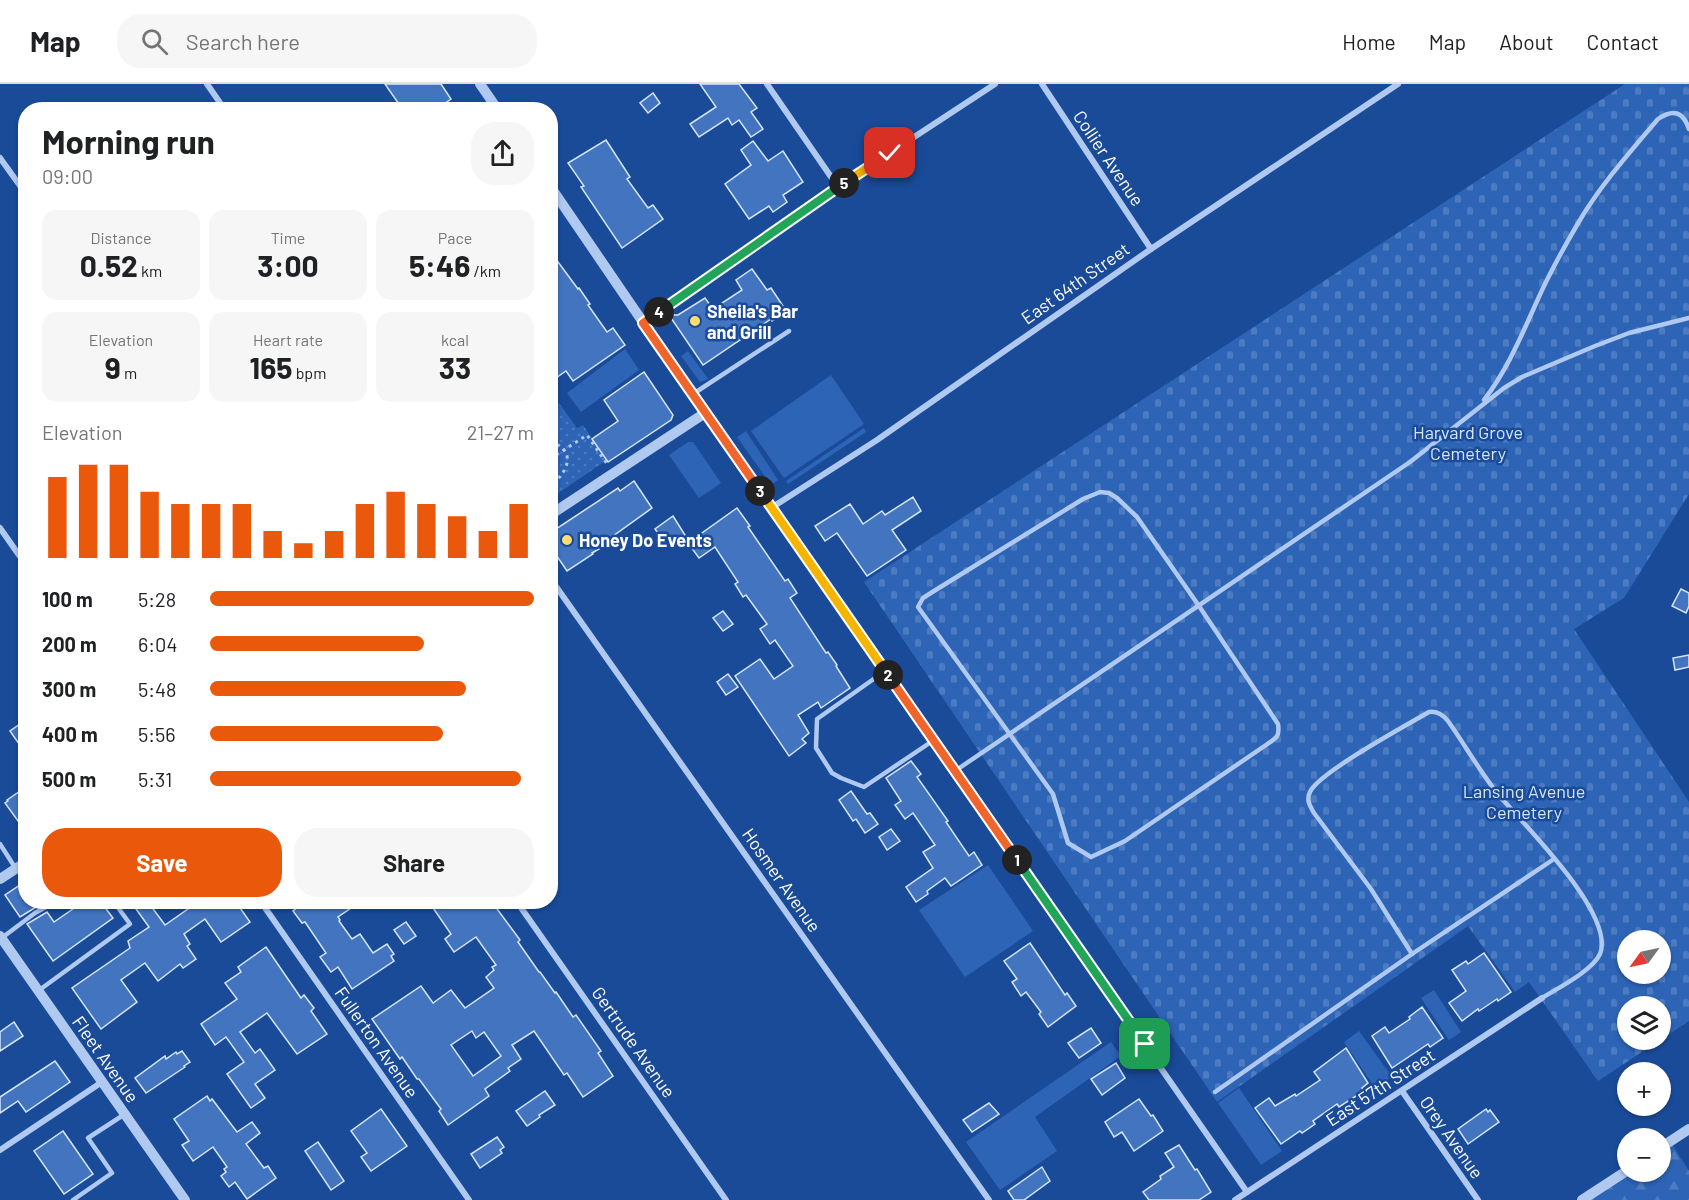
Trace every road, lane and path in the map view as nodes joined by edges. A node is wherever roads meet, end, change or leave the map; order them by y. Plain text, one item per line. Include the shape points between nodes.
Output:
1 (207, 84) edge
2 (480, 84) edge
3 (766, 84) edge
4 (995, 84) edge
5 (1042, 84) edge
6 (1398, 84) edge
7 (219, 102) edge
8 (492, 102) edge
9 (1689, 129) edge
10 (0, 158) edge
11 (18, 183) edge
12 (838, 187) junction
13 (558, 198) edge
14 (1151, 249) junction
15 (1689, 318) edge
16 (643, 323) junction
17 (789, 331) dead end
18 (693, 394) junction
19 (1479, 407) junction
20 (705, 413) junction
21 (558, 444) edge
22 (565, 449) junction
23 (558, 454) edge
24 (607, 464) dead end
25 (558, 479) edge
26 (771, 508) junction
27 (558, 510) edge
28 (0, 528) edge
29 (18, 554) edge
30 (558, 589) edge
31 (1199, 606) junction
32 (885, 671) junction
33 (1010, 733) junction
34 (934, 740) junction
35 (955, 771) junction
36 (0, 844) edge
37 (1554, 859) junction
38 (18, 863) edge
39 (18, 868) edge
40 (0, 879) edge
41 (42, 909) edge
42 (119, 909) edge
43 (266, 909) edge
44 (522, 909) edge
45 (1, 937) edge
46 (1412, 954) junction
47 (38, 991) junction
48 (1542, 998) joint
49 (102, 1082) junction
50 (1402, 1091) junction
51 (1215, 1092) dead end
52 (124, 1114) junction
53 (1689, 1129) edge
54 (1671, 1141) edge
55 (0, 1150) edge
56 (1617, 1177) edge
57 (1247, 1192) junction
58 (73, 1200) edge
59 (185, 1200) edge
60 (469, 1200) edge
61 (726, 1200) edge
62 (989, 1200) edge
63 (1235, 1200) edge
64 (1478, 1200) edge
65 (1582, 1200) edge

1 - 7 street
2 - 8 street
3 - 12 street
4 - 12 street
5 - 14 street, Collier Avenue
6 - 14 street, East 64th Street
9 - 19 lane via 1681,115 1666,113 1610,177 1577,225 1503,372
10 - 11 street
12 - 16 street
13 - 16 street
14 - 26 street, East 64th Street via 877,440
15 - 19 lane via 1594,346 1522,377
16 - 18 street
17 - 18 lane
18 - 20 street
19 - 31 lane via 1410,462
20 - 26 street
20 - 27 street
21 - 22 path
22 - 23 path
22 - 24 path via 587,435
22 - 25 path via 566,467
26 - 32 street
28 - 29 street
30 - 62 street, Hosmer Avenue
31 - 33 lane
31 - 33 lane via 1137,517 1117,498 1100,492 922,598 918,607
31 - 33 lane via 1278,723 1279,732 1276,738 1125,841 1091,857 1068,843 1053,794
32 - 34 street
32 - 34 lane via 817,719 816,748 832,773 864,787
33 - 35 lane
34 - 35 street
35 - 57 street
36 - 38 lane
37 - 46 lane
37 - 46 lane via 1497,792 1439,713 1429,712 1350,759 1312,788 1309,806 1371,889
37 - 48 lane via 1585,899 1598,923 1602,942 1591,965
39 - 40 street
41 - 45 lane
42 - 47 lane via 130,924
43 - 60 street, Fullerton Avenue
44 - 61 street, Gertrude Avenue
45 - 47 street, Fleet Avenue
46 - 51 lane
47 - 49 street, Fleet Avenue
48 - 50 street, East 57th Street
49 - 52 street, Fleet Avenue
49 - 55 street
50 - 57 street, East 57th Street
50 - 64 street, Orey Avenue
52 - 58 lane via 88,1138 112,1173
52 - 59 street, Fleet Avenue
53 - 54 street
56 - 65 street
57 - 63 street, East 57th Street

